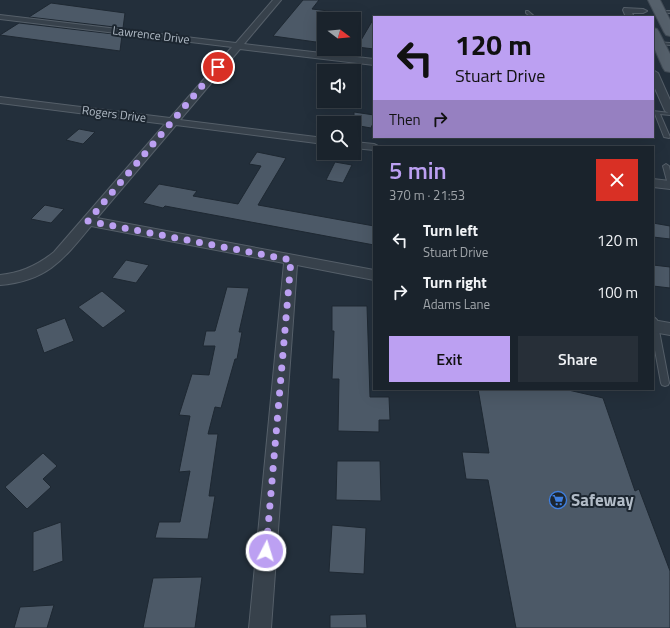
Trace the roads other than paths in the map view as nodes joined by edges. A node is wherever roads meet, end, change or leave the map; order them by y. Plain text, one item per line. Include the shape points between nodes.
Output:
1 (276, 0) edge
2 (638, 0) edge
3 (654, 0) edge
4 (527, 12) dead end
5 (665, 12) edge
6 (645, 14) edge
7 (532, 16) edge
8 (630, 16) edge
9 (0, 17) edge
10 (670, 32) edge
11 (660, 40) edge
12 (237, 45) junction
13 (373, 62) edge
14 (670, 68) edge
15 (654, 75) edge
16 (654, 95) edge
17 (667, 97) edge
18 (0, 100) edge
19 (670, 111) edge
20 (655, 112) edge
21 (670, 114) edge
22 (172, 122) junction
23 (667, 137) dead end
24 (317, 140) edge
25 (361, 146) edge
26 (373, 147) edge
27 (666, 166) dead end
28 (670, 181) edge
29 (654, 183) edge
30 (670, 185) edge
31 (88, 221) junction
32 (291, 260) junction
33 (373, 275) edge
34 (0, 280) edge
35 (654, 324) edge
36 (654, 329) edge
37 (670, 329) edge
38 (665, 383) dead end
39 (260, 628) edge

1 - 12 street
2 - 6 main road
3 - 5 main road
4 - 7 lane
5 - 10 main road
6 - 8 street via 627,10
9 - 12 street, Lawrence Drive
11 - 14 main road
12 - 13 street, Lawrence Drive
12 - 22 street
15 - 17 street
16 - 17 street
17 - 19 street
18 - 22 street, Rogers Drive
20 - 21 lane
20 - 23 lane
22 - 24 street, Rogers Drive
22 - 31 street
25 - 26 street
27 - 28 lane
29 - 30 street
31 - 32 street
31 - 34 street via 51,262 21,277
32 - 33 street
32 - 39 street
35 - 37 street
36 - 38 lane

